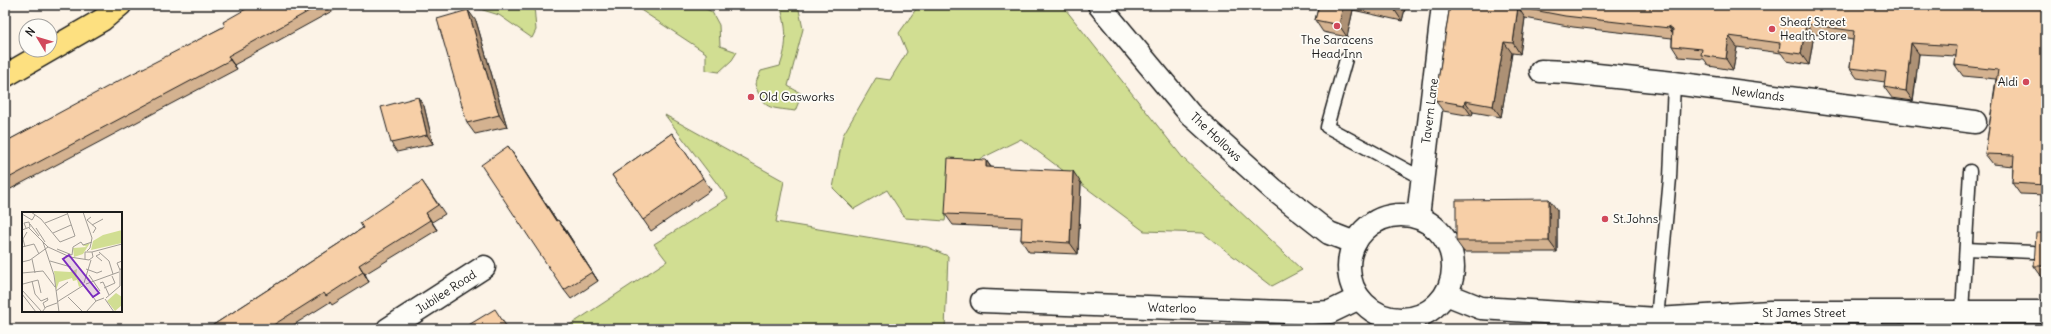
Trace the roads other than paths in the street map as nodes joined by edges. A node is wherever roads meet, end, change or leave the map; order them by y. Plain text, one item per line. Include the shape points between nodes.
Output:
1 (120, 5) edge
2 (1099, 5) edge
3 (1442, 5) edge
4 (1346, 59) dead end
5 (1541, 71) dead end
6 (5, 76) edge
7 (1674, 83) junction
8 (1975, 122) dead end
9 (1970, 171) dead end
10 (1422, 178) junction
11 (1418, 218) junction
12 (1355, 243) junction
13 (1966, 249) junction
14 (2033, 252) edge
15 (484, 268) dead end
16 (1446, 294) junction
17 (1359, 298) junction
18 (982, 301) dead end
19 (2046, 312) edge
20 (1962, 313) junction
21 (1658, 319) junction
22 (1770, 321) edge
23 (1394, 324) edge
24 (388, 329) edge

1 - 6 main road via 102,20
2 - 12 main road, The Hollows via 1190,114 1273,189 1322,228
3 - 10 main road, Tavern Lane
4 - 10 lane via 1327,127
5 - 7 main road, Newlands
7 - 8 main road, Newlands
7 - 21 lane via 1670,178
9 - 13 lane
10 - 11 main road, Tavern Lane
11 - 12 main road via 1402,215 1387,217 1367,227
11 - 16 main road via 1435,227 1449,246 1453,273
12 - 17 main road via 1349,259 1349,271
13 - 14 lane
13 - 20 lane
15 - 24 main road, Jubilee Road
16 - 21 main road, St James Street via 1481,308
16 - 23 main road via 1426,313
17 - 18 main road, Waterloo via 1330,312 1311,313
17 - 23 main road
19 - 20 main road, St James Street
20 - 22 main road, St James Street
21 - 22 main road, St James Street

